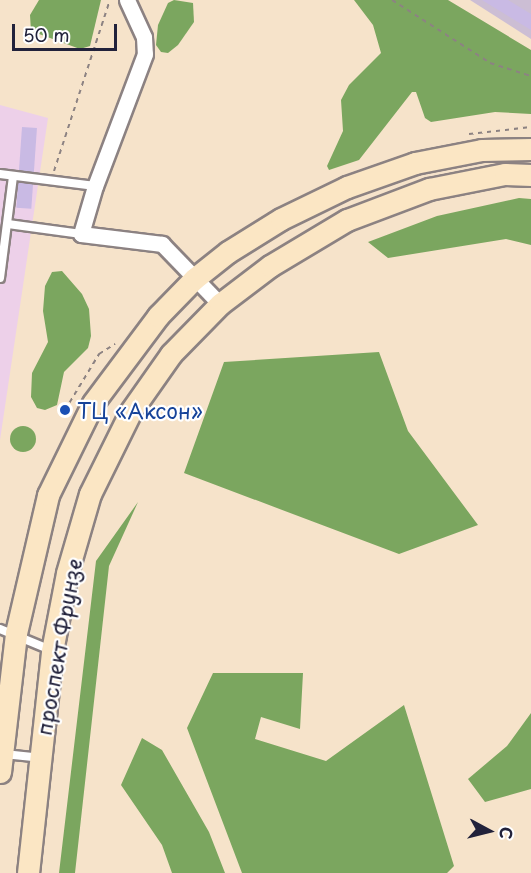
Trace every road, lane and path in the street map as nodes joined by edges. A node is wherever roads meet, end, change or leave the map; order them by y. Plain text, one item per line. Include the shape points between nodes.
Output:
1 (110, 0) edge
2 (127, 0) edge
3 (392, 0) edge
4 (531, 76) edge
5 (531, 149) edge
6 (0, 174) edge
7 (531, 174) edge
8 (13, 177) junction
9 (51, 181) junction
10 (95, 186) junction
11 (8, 224) junction
12 (81, 234) junction
13 (0, 278) edge
14 (194, 279) junction
15 (220, 304) junction
16 (118, 342) dead end
17 (65, 410) dead end
18 (8, 631) edge
19 (52, 651) junction
20 (39, 758) junction
21 (1, 760) edge
22 (28, 873) edge

1 - 9 path
2 - 10 street via 144,37 145,54
3 - 4 path via 490,63
5 - 14 main road, проспект Фрунзе via 482,150 415,163 347,187 281,219
6 - 8 lane
7 - 15 main road, проспект Фрунзе via 505,174 429,189 347,220 270,266
8 - 9 lane
8 - 11 lane
9 - 10 lane
10 - 12 street
11 - 12 lane
11 - 13 lane
12 - 14 street via 162,244
14 - 15 street
14 - 18 main road, проспект Фрунзе via 117,368 88,414 48,495
15 - 19 main road, проспект Фрунзе via 171,354 131,411 90,494 67,573
16 - 17 path via 99,354
18 - 19 lane
18 - 21 main road, проспект Фрунзе
19 - 20 main road, проспект Фрунзе
20 - 21 lane
20 - 22 main road, проспект Фрунзе

